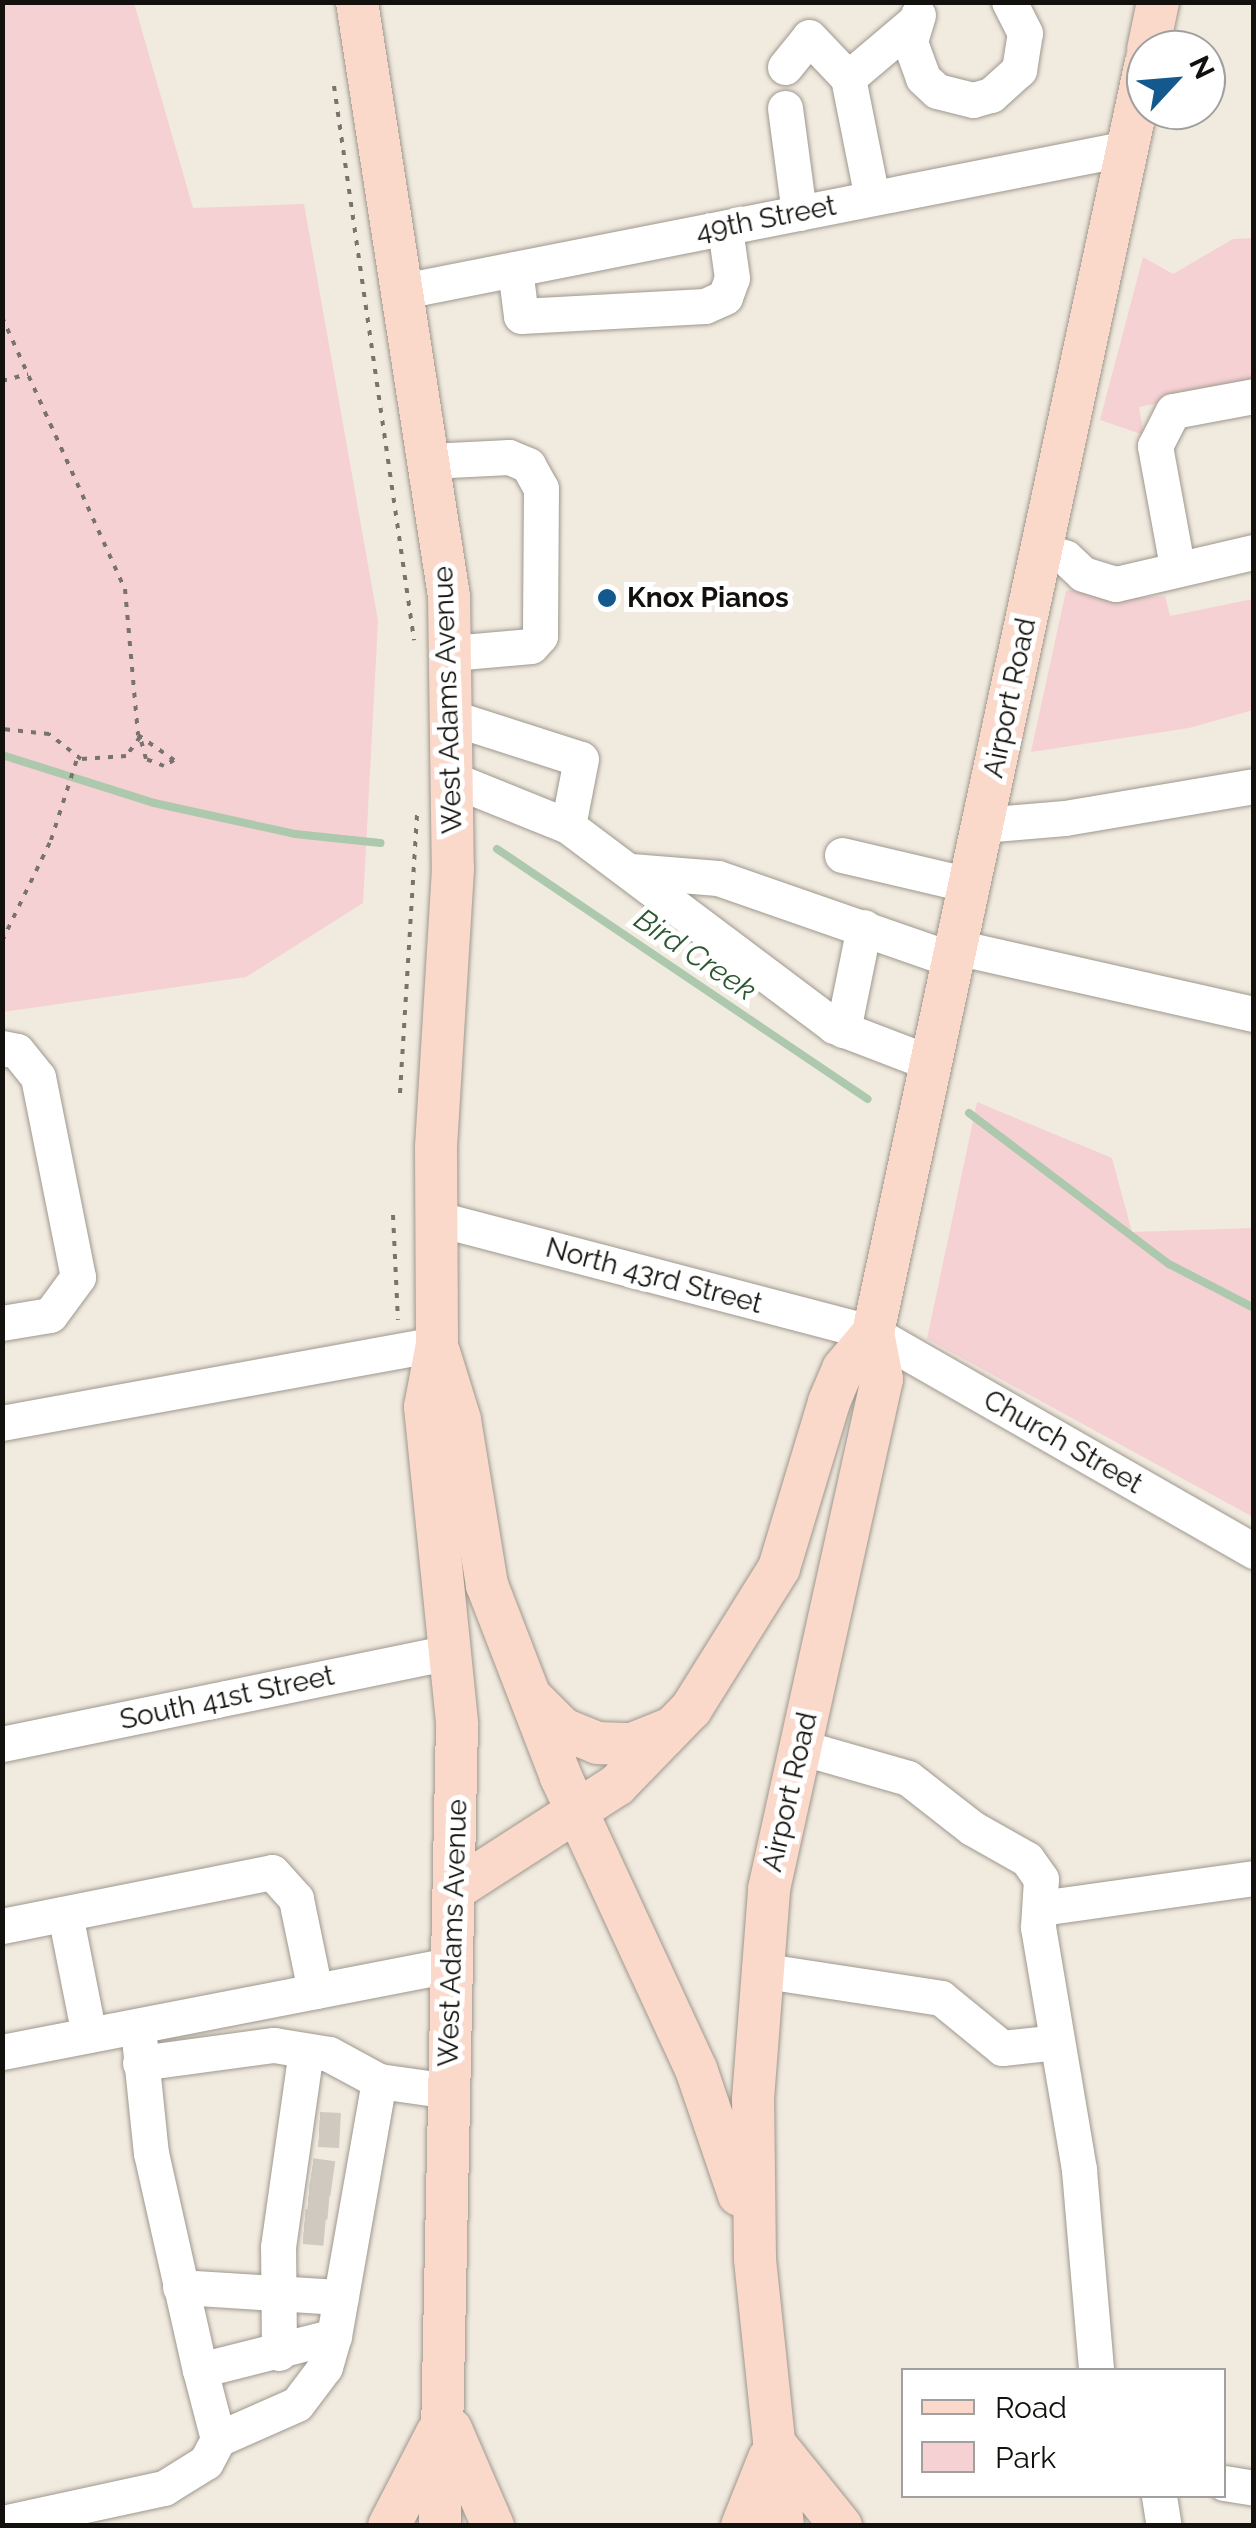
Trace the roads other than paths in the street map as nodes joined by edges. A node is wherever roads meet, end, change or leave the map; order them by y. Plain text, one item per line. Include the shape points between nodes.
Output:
1 (357, 2) edge
2 (1009, 2) edge
3 (1158, 2) edge
4 (1152, 30) edge
5 (785, 67) dead end
6 (848, 78) junction
7 (785, 108) dead end
8 (1132, 130) edge
9 (1128, 148) junction
10 (872, 198) junction
11 (799, 213) junction
12 (725, 228) junction
13 (514, 269) junction
14 (403, 291) junction
15 (1254, 396) edge
16 (429, 461) junction
17 (1254, 552) edge
18 (1054, 554) junction
19 (1177, 566) junction
20 (433, 655) junction
21 (453, 718) junction
22 (454, 780) junction
23 (1254, 786) edge
24 (982, 825) junction
25 (568, 826) junction
26 (842, 855) dead end
27 (631, 871) junction
28 (718, 878) junction
29 (970, 885) junction
30 (701, 925) junction
31 (864, 927) junction
32 (955, 953) junction
33 (1254, 1014) edge
34 (843, 1030) junction
35 (2, 1048) edge
36 (931, 1063) junction
37 (435, 1218) junction
38 (2, 1324) edge
39 (873, 1333) junction
40 (437, 1344) junction
41 (2, 1423) edge
42 (1254, 1551) edge
43 (452, 1652) junction
44 (527, 1688) junction
45 (676, 1725) junction
46 (2, 1744) edge
47 (800, 1747) junction
48 (579, 1814) junction
49 (1254, 1878) edge
50 (454, 1890) junction
51 (66, 1914) junction
52 (1039, 1918) junction
53 (2, 1926) edge
54 (450, 1965) junction
55 (759, 1970) junction
56 (315, 1991) junction
57 (138, 2028) junction
58 (89, 2035) junction
59 (1057, 2042) junction
60 (306, 2051) junction
61 (2, 2052) edge
62 (140, 2063) junction
63 (379, 2082) junction
64 (449, 2091) junction
65 (321, 2189) junction
66 (755, 2258) junction
67 (180, 2287) junction
68 (274, 2292) junction
69 (341, 2297) junction
70 (334, 2336) junction
71 (279, 2353) junction
72 (1096, 2368) edge
73 (200, 2370) junction
74 (446, 2414) junction
75 (218, 2440) junction
76 (774, 2442) junction
77 (1226, 2483) edge
78 (1254, 2488) edge
79 (1159, 2498) edge
80 (2, 2523) edge
81 (389, 2526) edge
82 (440, 2526) edge
83 (493, 2526) edge
84 (742, 2526) edge
85 (783, 2526) edge
86 (841, 2526) edge
87 (1164, 2526) edge

1 - 14 main road, West Adams Avenue
2 - 6 street via 1025,33 1018,70 1007,85 973,100 936,91 923,78 910,42 916,19
3 - 4 main road
5 - 6 street via 809,37
6 - 10 street
7 - 11 street
8 - 9 main road, Airport Road
9 - 10 street, 49th Street
9 - 18 main road, Airport Road
10 - 11 street, 49th Street
11 - 12 street, 49th Street
12 - 13 street, 49th Street
12 - 13 street via 732,278 724,297 706,306 522,316
13 - 14 street, 49th Street
14 - 16 main road, West Adams Avenue
15 - 19 street via 1173,412 1155,446
16 - 20 main road, West Adams Avenue via 450,596
16 - 20 street via 509,457 528,465 540,488 540,636 532,646
17 - 19 street
18 - 19 street via 1083,574 1116,584 1159,578
18 - 24 main road, Airport Road
20 - 21 main road, West Adams Avenue
21 - 22 main road, West Adams Avenue
21 - 25 street via 581,759
22 - 25 street
22 - 37 main road, West Adams Avenue
23 - 24 street
24 - 29 main road, Airport Road
25 - 27 street
26 - 29 street
27 - 28 street
27 - 30 street
28 - 30 street
28 - 31 street
29 - 32 main road, Airport Road
30 - 34 street
31 - 32 street
31 - 34 street
32 - 33 street
32 - 36 main road, Airport Road
34 - 36 street
35 - 38 street via 17,1051 38,1077 78,1277 50,1314
36 - 39 main road, Airport Road
37 - 39 street, North 43rd Street
37 - 40 main road, West Adams Avenue
39 - 42 street, Church Street
39 - 45 main road, Airport Road via 843,1369 780,1568 728,1658
39 - 47 main road, Airport Road via 882,1379
40 - 41 street
40 - 43 main road, West Adams Avenue via 425,1407 426,1457
40 - 44 main road, West Adams Avenue via 460,1420 487,1585
43 - 46 street, South 41st Street
43 - 50 main road, West Adams Avenue
44 - 45 main road via 548,1718 597,1743 648,1740
44 - 48 main road, West Adams Avenue
45 - 48 main road, Airport Road
47 - 52 street via 908,1778 972,1828 1027,1859 1041,1879
47 - 55 main road, Airport Road
48 - 50 main road, Airport Road
48 - 66 main road, Airport Road via 696,2070
49 - 52 street
50 - 54 main road, West Adams Avenue
51 - 53 street
51 - 56 street via 272,1872 296,1899
51 - 58 street
52 - 59 street
54 - 56 street
54 - 64 main road, West Adams Avenue
55 - 59 street via 941,1998 1002,2048
55 - 66 main road, Airport Road
56 - 57 street
57 - 58 street
57 - 62 street
58 - 61 street
59 - 72 street via 1078,2170
60 - 62 street via 274,2045
60 - 63 street via 329,2054
60 - 65 street
62 - 67 street
63 - 64 street
63 - 65 street
64 - 74 main road, West Adams Avenue
65 - 68 street
65 - 69 street
66 - 76 main road, Airport Road
67 - 68 street
67 - 73 street
68 - 69 street
68 - 71 street
69 - 70 street
70 - 71 street
70 - 75 street via 326,2368 297,2404
71 - 73 street
73 - 75 street
74 - 81 main road
74 - 82 main road, West Adams Avenue
74 - 83 main road
75 - 80 street via 206,2462 164,2488
76 - 84 main road
76 - 85 main road, Airport Road
76 - 86 main road
77 - 78 street
79 - 87 street

